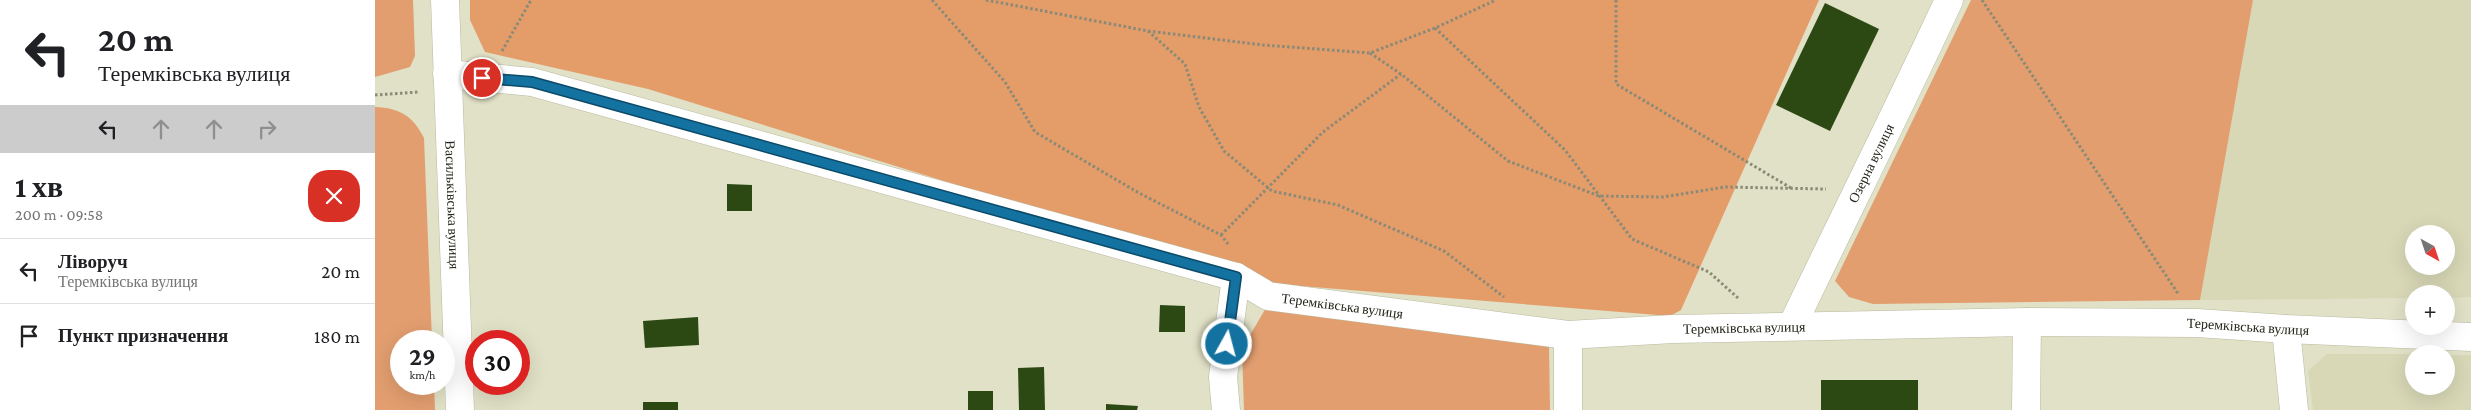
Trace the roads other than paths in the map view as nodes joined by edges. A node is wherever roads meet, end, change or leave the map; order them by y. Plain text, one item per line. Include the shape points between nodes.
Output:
1 (445, 0) edge
2 (1949, 0) edge
3 (447, 82) junction
4 (1235, 264) junction
5 (2027, 322) junction
6 (1781, 326) junction
7 (2286, 330) junction
8 (1568, 335) junction
9 (2471, 336) edge
10 (460, 410) edge
11 (1226, 410) edge
12 (1568, 410) edge
13 (2026, 410) edge
14 (2294, 410) edge

1 - 3 street, Васильківська вулиця
2 - 6 street, Озерна вулиця via 1893,120
3 - 4 street, Теремківська вулиця via 532,82
3 - 10 street, Васильківська вулиця
4 - 8 street, Теремківська вулиця via 1268,296
4 - 11 street via 1223,377
5 - 6 street, Теремківська вулиця
5 - 7 street, Теремківська вулиця via 2197,323
5 - 13 street
6 - 8 street, Теремківська вулиця
7 - 9 street, Теремківська вулиця
7 - 14 street
8 - 12 street

